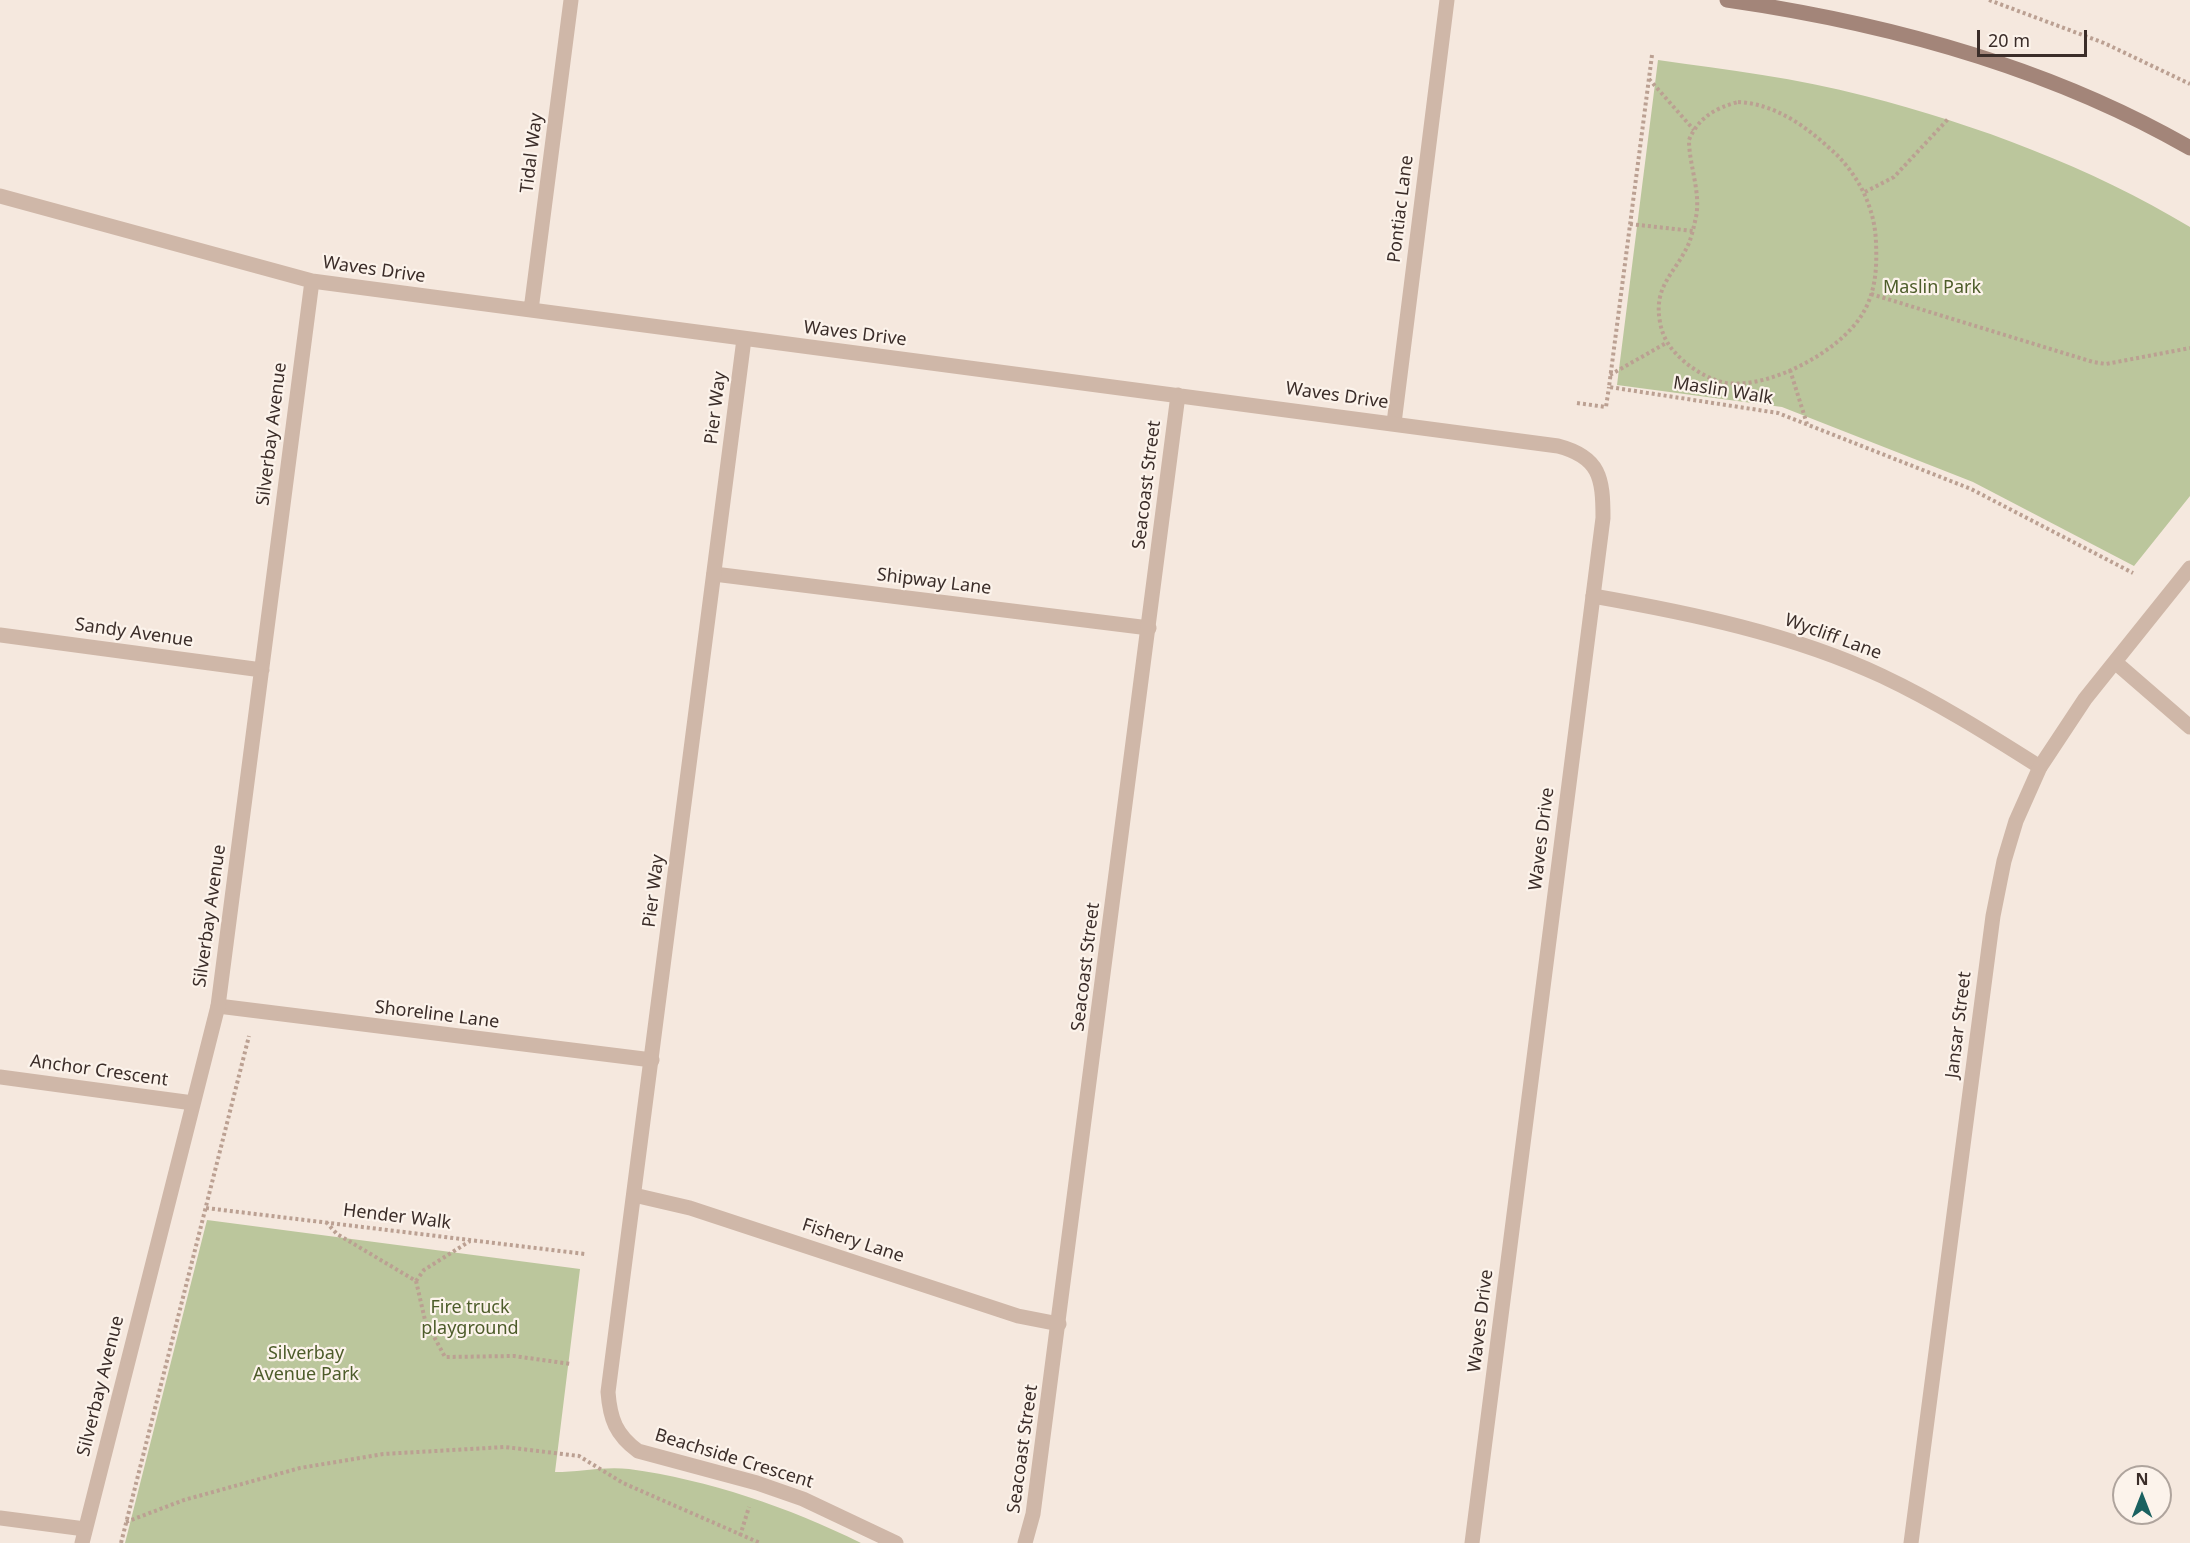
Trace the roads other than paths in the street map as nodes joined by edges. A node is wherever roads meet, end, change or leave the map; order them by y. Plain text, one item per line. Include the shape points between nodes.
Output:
1 (571, 0) edge
2 (1447, 0) edge
3 (1727, 0) edge
4 (2190, 148) edge
5 (0, 196) edge
6 (312, 281) junction
7 (531, 310) junction
8 (744, 339) junction
9 (1178, 395) junction
10 (1394, 423) junction
11 (2190, 568) edge
12 (714, 574) junction
13 (1593, 596) junction
14 (1149, 628) junction
15 (0, 635) edge
16 (2115, 662) junction
17 (262, 670) junction
18 (2190, 727) edge
19 (2040, 767) junction
20 (218, 1006) junction
21 (652, 1060) junction
22 (0, 1077) edge
23 (193, 1103) junction
24 (634, 1194) junction
25 (1059, 1324) junction
26 (626, 1442) joint
27 (0, 1518) edge
28 (84, 1536) edge
29 (896, 1543) edge
30 (1025, 1543) edge
31 (1472, 1543) edge
32 (1911, 1543) edge

1 - 7 street, Tidal Way
2 - 10 street, Pontiac Lane
3 - 4 street via 1850,21 1930,41 2077,93
5 - 6 street, Waves Drive
6 - 7 street, Waves Drive
6 - 17 street, Silverbay Avenue
7 - 8 street, Waves Drive
8 - 9 street, Waves Drive
8 - 12 street, Pier Way
9 - 10 street, Waves Drive
9 - 14 street, Seacoast Street
10 - 13 street, Waves Drive via 1558,446 1588,458 1603,492
11 - 16 street, Jansar Street
12 - 14 street, Shipway Lane
12 - 21 street, Pier Way
13 - 19 street, Wycliff Lane via 1782,638 1880,675 1949,710
13 - 31 street, Waves Drive
14 - 25 street, Seacoast Street
15 - 17 street, Sandy Avenue
16 - 18 street
16 - 19 street, Jansar Street via 2064,727
17 - 20 street, Silverbay Avenue
19 - 32 street, Jansar Street via 2016,821 1993,916
20 - 21 street, Shoreline Lane
20 - 23 street, Silverbay Avenue
21 - 24 street, Pier Way
22 - 23 street, Anchor Crescent
23 - 28 street, Silverbay Avenue
24 - 25 street, Fishery Lane via 690,1208 1018,1316
24 - 26 street, Pier Way via 608,1392 610,1414
25 - 30 street, Seacoast Street via 1034,1514
26 - 29 street, Beachside Crescent via 638,1451 803,1499
27 - 28 street

